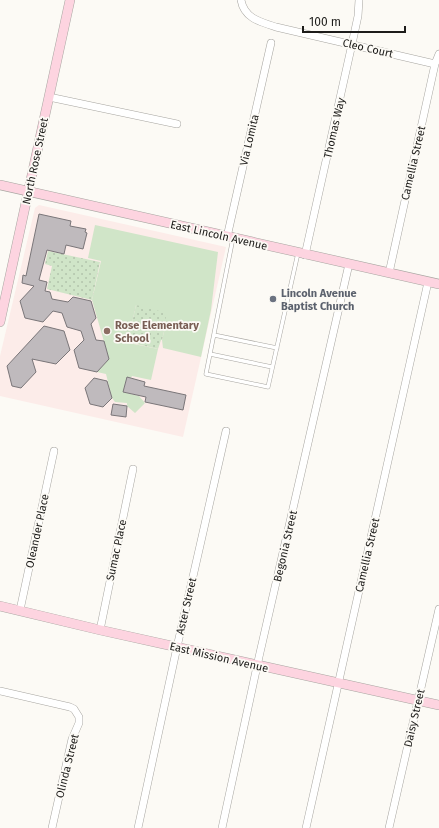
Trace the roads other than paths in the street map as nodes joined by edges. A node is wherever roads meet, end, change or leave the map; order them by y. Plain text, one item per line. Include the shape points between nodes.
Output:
1 (70, 0) edge
2 (241, 0) edge
3 (359, 0) edge
4 (271, 43) dead end
5 (352, 44) junction
6 (439, 54) edge
7 (436, 64) junction
8 (49, 97) junction
9 (177, 124) dead end
10 (0, 185) edge
11 (29, 192) junction
12 (230, 238) junction
13 (302, 254) junction
14 (349, 264) junction
15 (389, 273) junction
16 (428, 282) junction
17 (439, 284) edge
18 (0, 322) edge
19 (214, 335) junction
20 (277, 348) junction
21 (210, 354) junction
22 (272, 366) junction
23 (226, 431) dead end
24 (54, 451) dead end
25 (133, 469) dead end
26 (0, 606) edge
27 (439, 609) edge
28 (20, 610) junction
29 (100, 630) junction
30 (177, 647) junction
31 (257, 666) junction
32 (338, 683) junction
33 (0, 692) edge
34 (418, 700) junction
35 (439, 705) edge
36 (52, 828) edge
37 (138, 828) edge
38 (222, 828) edge
39 (306, 828) edge
40 (390, 828) edge

1 - 8 main road, North Rose Street
2 - 5 street, Cleo Court via 245,12 264,23
3 - 5 street, Thomas Way
4 - 12 street, Via Lomita
5 - 7 street, Cleo Court
5 - 13 street, Thomas Way
6 - 7 street, Camellia Street
7 - 15 street, Camellia Street
8 - 9 street
8 - 11 main road, North Rose Street
10 - 11 main road, East Lincoln Avenue
11 - 12 main road, East Lincoln Avenue
11 - 18 main road, North Rose Street
12 - 13 main road, East Lincoln Avenue
12 - 19 lane
13 - 14 main road, East Lincoln Avenue
13 - 20 lane
14 - 15 main road, East Lincoln Avenue
14 - 31 street, Begonia Street
15 - 16 main road, East Lincoln Avenue
16 - 17 main road, East Lincoln Avenue
16 - 32 street, Camellia Street
19 - 20 lane
19 - 21 lane
20 - 22 lane
21 - 22 lane
21 - 22 lane via 206,374 268,387
23 - 30 street, Aster Street
24 - 28 street, Oleander Place
25 - 29 street, Sumac Place
26 - 28 main road, East Mission Avenue
27 - 34 street, Daisy Street
28 - 29 main road, East Mission Avenue
29 - 30 main road, East Mission Avenue
30 - 31 main road, East Mission Avenue
30 - 37 street, Aster Street
31 - 32 main road, East Mission Avenue
31 - 38 street, Begonia Street
32 - 34 main road, East Mission Avenue
32 - 39 street, Camellia Street
33 - 36 street, Olinda Street via 70,707 79,717
34 - 35 main road, East Mission Avenue
34 - 40 street, Daisy Street

